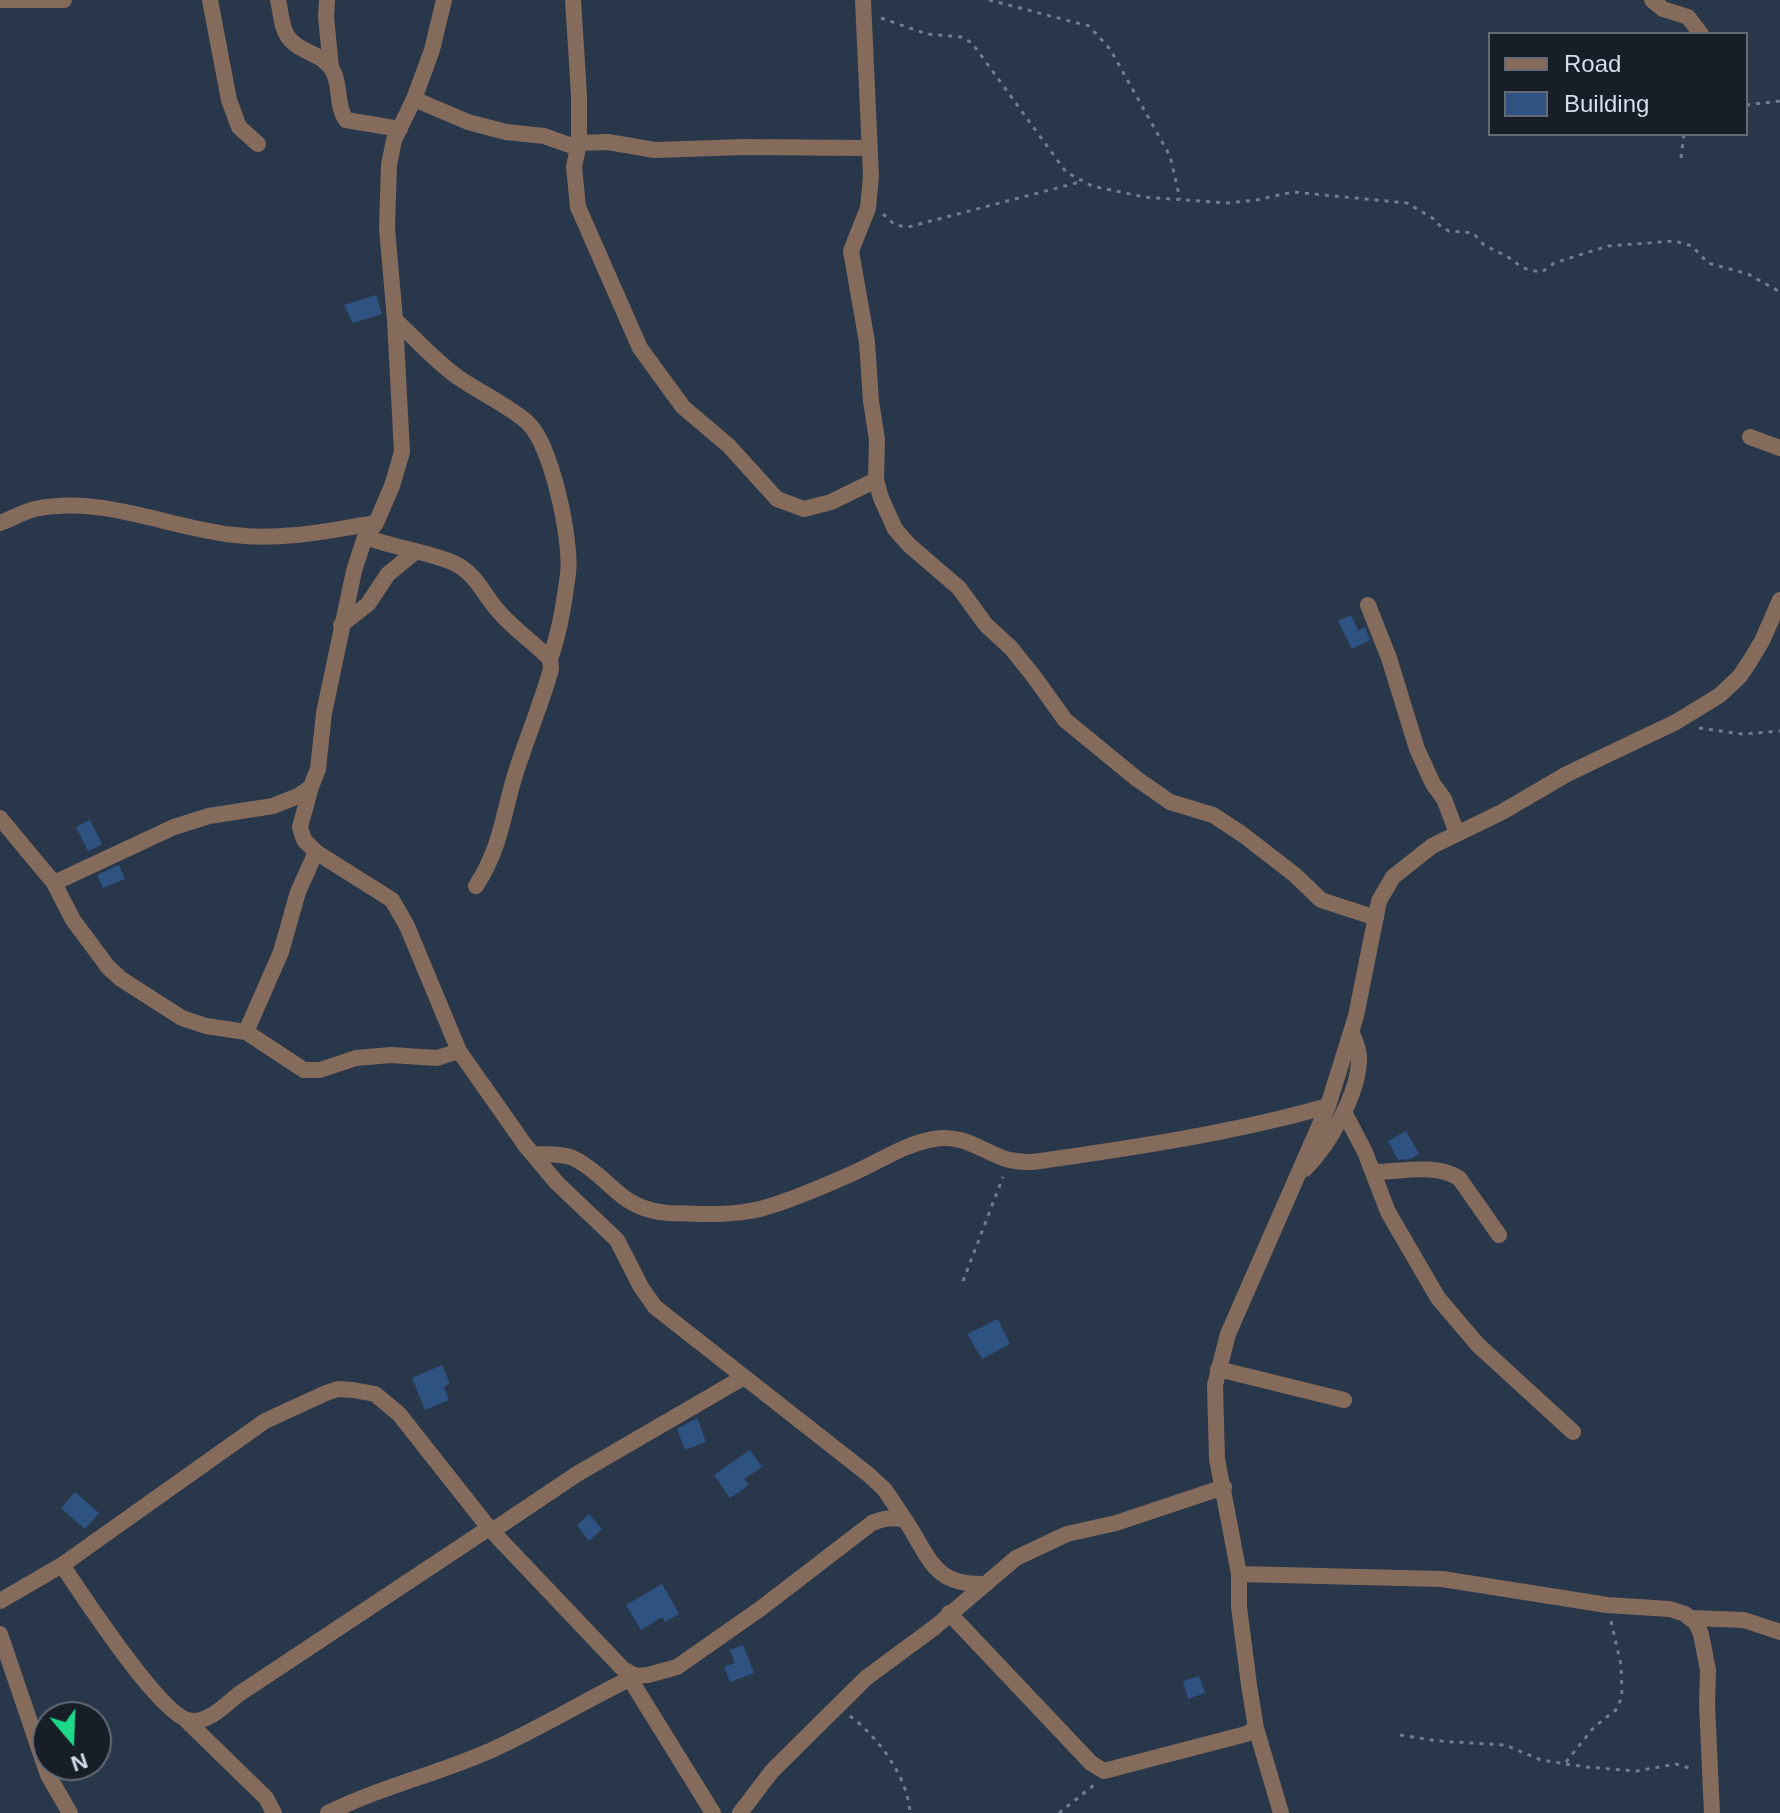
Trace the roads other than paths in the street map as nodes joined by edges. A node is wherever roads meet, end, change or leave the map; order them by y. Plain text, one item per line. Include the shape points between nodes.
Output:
1 (0, 0) edge
2 (64, 0) edge
3 (210, 0) edge
4 (278, 0) edge
5 (327, 0) edge
6 (444, 0) edge
7 (573, 0) edge
8 (1652, 0) edge
9 (863, 5) edge
10 (1699, 32) edge
11 (331, 67) junction
12 (414, 99) junction
13 (400, 129) junction
14 (258, 144) dead end
15 (578, 146) junction
16 (869, 148) junction
17 (395, 320) junction
18 (1750, 437) dead end
19 (1780, 448) edge
20 (876, 480) junction
21 (0, 523) edge
22 (376, 523) junction
23 (365, 537) junction
24 (415, 552) junction
25 (1780, 600) edge
26 (1368, 605) dead end
27 (341, 625) junction
28 (550, 659) junction
29 (311, 787) junction
30 (273, 806) junction
31 (0, 818) edge
32 (300, 827) junction
33 (1457, 833) junction
34 (316, 852) junction
35 (54, 883) junction
36 (476, 886) dead end
37 (1376, 918) junction
38 (246, 1032) junction
39 (459, 1051) junction
40 (1336, 1109) junction
41 (533, 1154) junction
42 (1373, 1172) junction
43 (1499, 1235) dead end
44 (1218, 1369) junction
45 (744, 1377) junction
46 (1344, 1400) dead end
47 (1573, 1432) dead end
48 (1224, 1487) junction
49 (905, 1520) junction
50 (491, 1529) junction
51 (62, 1565) junction
52 (1239, 1574) junction
53 (986, 1584) junction
54 (0, 1601) edge
55 (949, 1613) junction
56 (1690, 1618) junction
57 (1780, 1632) edge
58 (0, 1634) edge
59 (632, 1677) junction
60 (187, 1721) junction
61 (1256, 1728) junction
62 (70, 1813) edge
63 (274, 1813) edge
64 (328, 1813) edge
65 (713, 1813) edge
66 (740, 1813) edge
67 (1281, 1813) edge
68 (1712, 1813) edge

1 - 2 street
3 - 14 street via 229,100 239,127
4 - 11 street via 289,39
5 - 11 street
6 - 12 street
7 - 15 street
8 - 10 street via 1688,17
9 - 16 street
11 - 13 street via 346,120
12 - 13 street
12 - 15 street via 468,122
13 - 17 street via 389,165 386,205
15 - 16 street via 608,142 655,150
15 - 20 street via 574,181 586,228 640,348 683,407 729,446 777,499 793,507 831,502
16 - 20 street via 868,208 851,251 867,342
17 - 22 street via 402,452
17 - 28 street via 457,376 528,423 539,439 557,489 568,552 562,620
18 - 19 street
20 - 37 street via 903,539 959,588 1065,720 1170,802 1213,815 1242,834 1321,900
21 - 22 street via 34,509 78,507 128,511 237,536 271,537
22 - 23 street
23 - 24 street
23 - 27 street
24 - 27 street via 388,574 368,604
24 - 28 street via 433,554 466,571 499,612
25 - 33 street via 1740,676 1720,695
26 - 33 street via 1417,749
27 - 29 street
28 - 36 street via 502,834
29 - 30 street
29 - 32 street
30 - 32 street via 290,813
30 - 35 street via 174,827
31 - 35 street
32 - 34 street
33 - 37 street via 1393,877
34 - 38 street
34 - 39 street via 392,900
35 - 38 street via 86,939 121,979 182,1018
37 - 40 street
38 - 39 street via 304,1070 356,1058 437,1058
39 - 41 street
40 - 41 street via 1021,1162 965,1140 938,1138 914,1143 834,1182 759,1209 727,1212 650,1210 623,1199 576,1159
40 - 42 street
40 - 44 street via 1298,1176 1232,1324
41 - 45 street via 617,1240 655,1307
42 - 43 street via 1430,1168 1451,1173
42 - 47 street via 1388,1212 1453,1317
44 - 46 street
44 - 48 street via 1217,1459
45 - 49 street via 869,1475
45 - 50 street
48 - 52 street
48 - 53 street via 1067,1534 1016,1558
49 - 53 street via 938,1571 953,1582
49 - 59 street via 892,1517 872,1523 677,1667
50 - 51 street via 399,1414 375,1394 338,1389 265,1421
50 - 59 street
50 - 60 street via 204,1719
51 - 54 street
51 - 60 street via 121,1651 170,1709
52 - 56 street via 1442,1579 1607,1605 1670,1609
52 - 61 street
53 - 55 street
55 - 61 street via 1104,1771
55 - 66 street via 866,1678 766,1777
56 - 57 street via 1744,1620
56 - 68 street via 1701,1634 1708,1670
58 - 62 street via 48,1775
59 - 64 street via 495,1748
59 - 65 street
60 - 63 street via 266,1798
61 - 67 street

